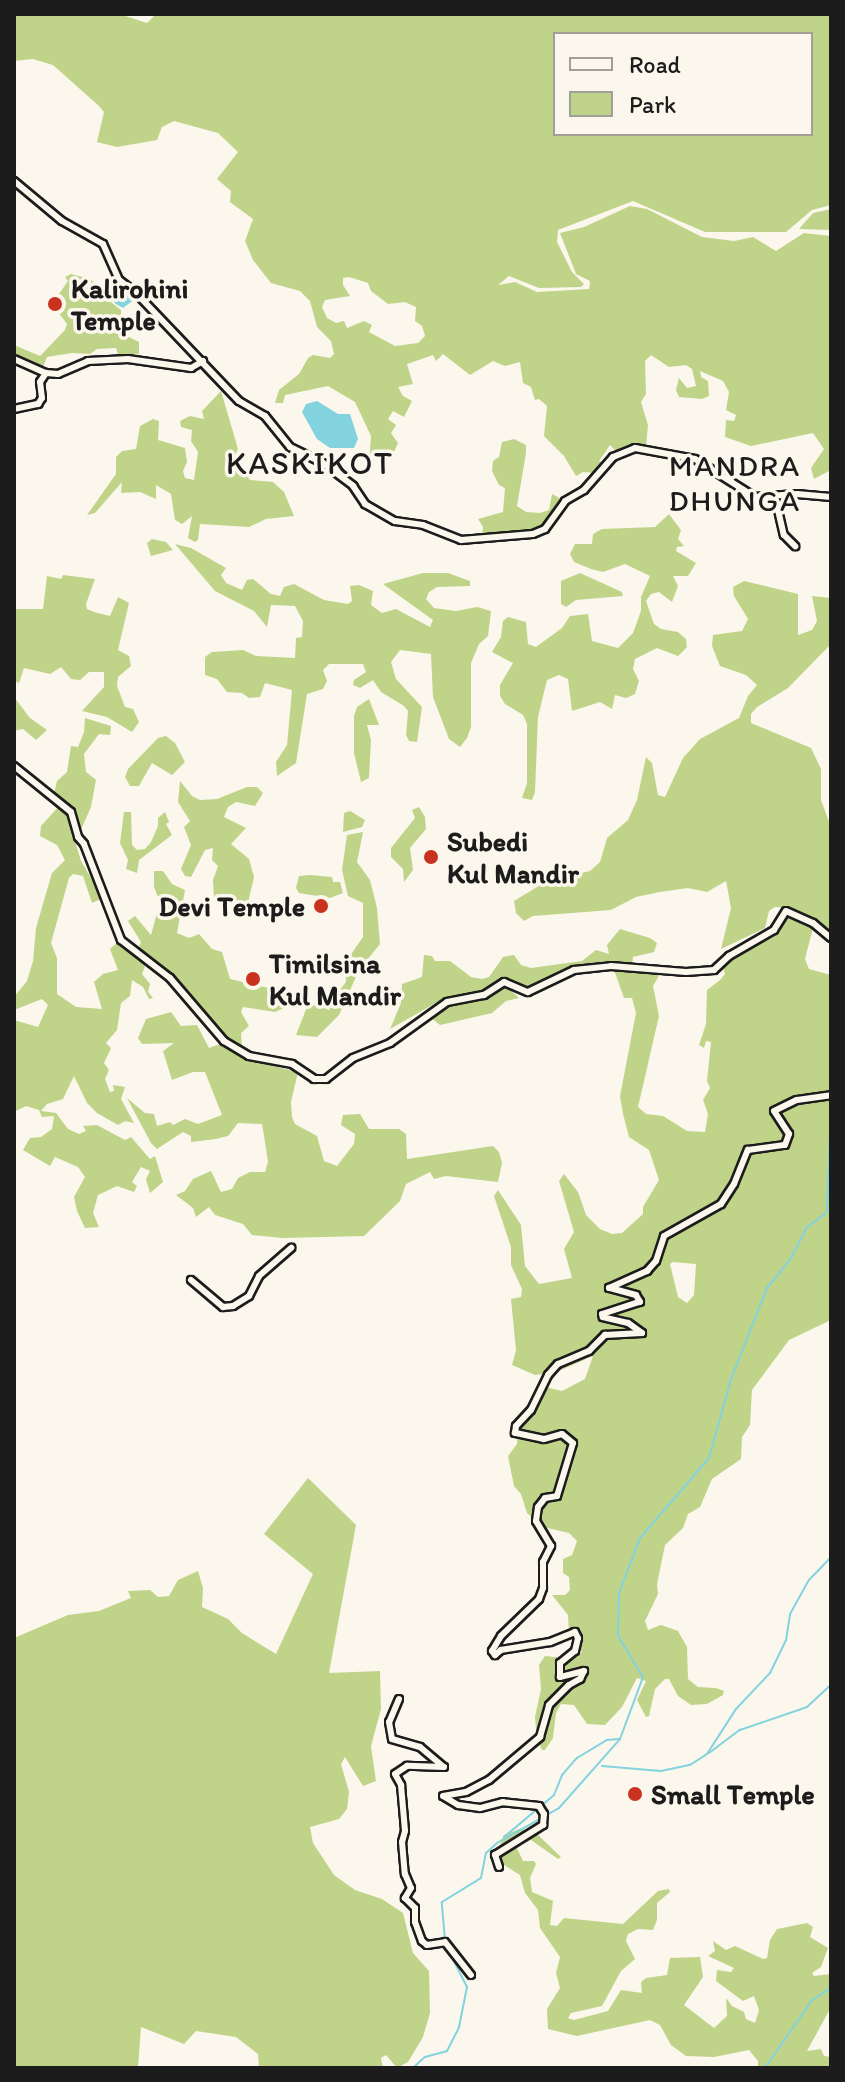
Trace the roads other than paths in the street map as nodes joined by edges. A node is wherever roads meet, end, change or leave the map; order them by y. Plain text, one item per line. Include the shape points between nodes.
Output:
1 (14, 181) edge
2 (14, 359) edge
3 (203, 361) junction
4 (46, 373) junction
5 (14, 409) edge
6 (775, 497) junction
7 (831, 497) edge
8 (795, 546) dead end
9 (14, 766) edge
10 (831, 938) edge
11 (831, 1095) edge
12 (291, 1248) dead end
13 (191, 1280) dead end
14 (399, 1699) dead end
15 (499, 1867) dead end
16 (471, 1975) dead end

1 - 3 street via 62,221 103,244 119,280
2 - 4 street
3 - 4 street via 191,368 128,359 88,361 58,374
3 - 6 street via 239,401 265,416 290,447 323,463 376,512 461,540 545,529 565,501 627,448 695,459 747,494
4 - 5 street via 38,404
6 - 7 street
6 - 8 street via 784,535
9 - 10 street via 71,812 121,940 170,978 224,1041 249,1056 292,1064 314,1079 326,1079 353,1058 390,1043 447,1002 484,995 504,982 528,992 574,970 714,970 774,930 786,911
11 - 15 street via 797,1100 774,1111 789,1134 785,1145 748,1150 721,1204 664,1236 647,1271 609,1288 640,1297 640,1302 603,1317 642,1333 605,1335 589,1351 558,1364 516,1426 515,1433 544,1439 562,1434 573,1443 557,1496 545,1498 538,1507 536,1521 551,1546 543,1562 539,1599 492,1651 495,1655 575,1632 575,1651 560,1663 560,1677 584,1671 549,1705 540,1737 489,1780 443,1796 480,1808 503,1802 539,1806 543,1825 495,1855
12 - 13 street via 259,1276 249,1296 233,1306 223,1307
14 - 16 street via 389,1722 392,1739 420,1747 444,1767 407,1766 395,1774 401,1785 405,1874 411,1888 405,1898 415,1908 422,1941 445,1942

